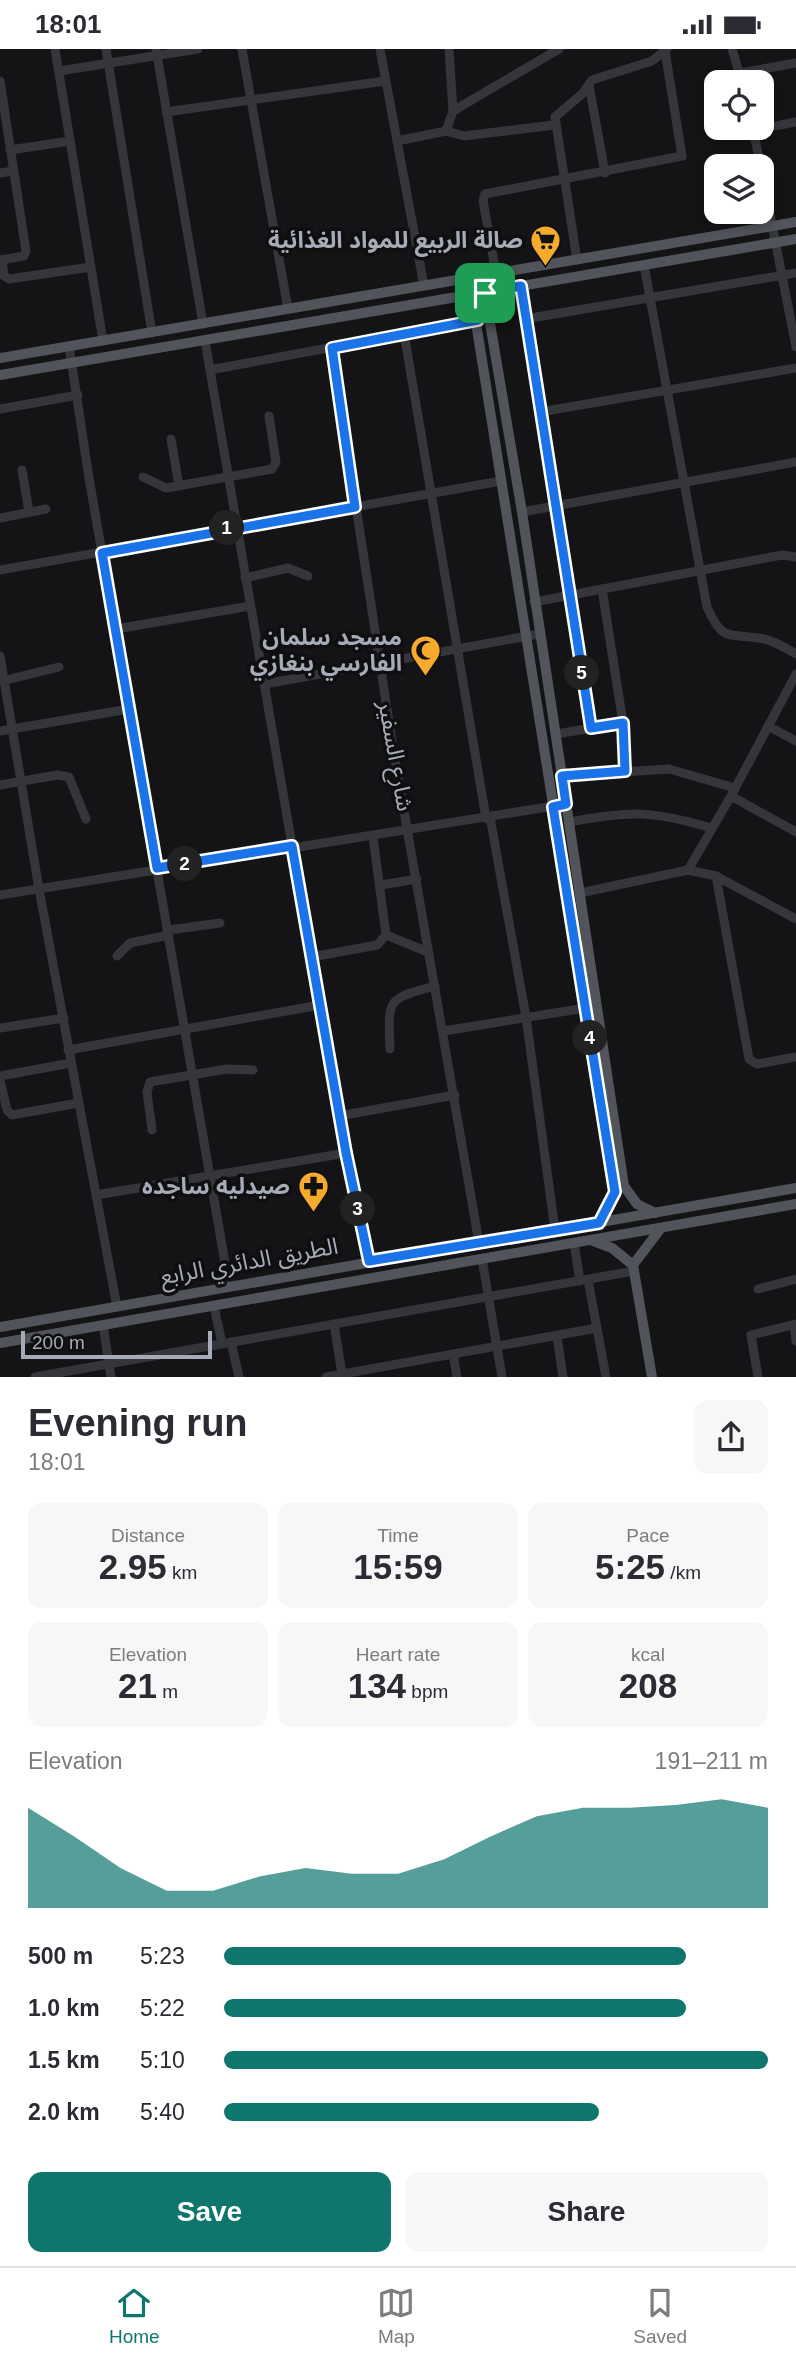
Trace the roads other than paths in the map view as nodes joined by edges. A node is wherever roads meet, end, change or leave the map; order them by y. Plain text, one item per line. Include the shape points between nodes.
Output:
1 (55, 49) edge
2 (106, 49) edge
3 (198, 49) edge
4 (242, 49) edge
5 (380, 49) edge
6 (449, 49) edge
7 (559, 49) edge
8 (732, 49) edge
9 (666, 50) edge
10 (157, 52) edge
11 (108, 62) junction
12 (796, 63) edge
13 (739, 70) edge
14 (770, 70) edge
15 (59, 71) junction
16 (0, 81) edge
17 (385, 81) junction
18 (589, 85) junction
19 (252, 98) junction
20 (453, 111) junction
21 (166, 112) junction
22 (796, 122) edge
23 (554, 125) junction
24 (774, 126) edge
25 (446, 131) junction
26 (755, 140) edge
27 (70, 141) junction
28 (397, 141) junction
29 (10, 151) junction
30 (13, 171) junction
31 (0, 173) edge
32 (605, 173) junction
33 (564, 181) junction
34 (796, 222) edge
35 (774, 226) junction
36 (796, 239) edge
37 (777, 242) junction
38 (1, 260) edge
39 (577, 260) junction
40 (644, 265) junction
41 (90, 267) junction
42 (796, 273) edge
43 (496, 274) junction
44 (783, 275) junction
45 (482, 276) junction
46 (469, 279) junction
47 (424, 286) junction
48 (521, 286) junction
49 (501, 290) junction
50 (485, 293) junction
51 (473, 295) junction
52 (649, 298) junction
53 (447, 300) junction
54 (288, 309) junction
55 (481, 317) junction
56 (525, 319) junction
57 (202, 324) junction
58 (152, 333) junction
59 (404, 333) junction
60 (103, 341) junction
61 (205, 341) junction
62 (69, 347) junction
63 (796, 347) edge
64 (332, 348) junction
65 (0, 358) edge
66 (72, 363) junction
67 (796, 368) edge
68 (210, 370) junction
69 (0, 375) edge
70 (666, 390) junction
71 (78, 394) junction
72 (0, 409) edge
73 (540, 412) junction
74 (269, 417) dead end
75 (506, 418) junction
76 (493, 421) junction
77 (171, 439) dead end
78 (796, 462) edge
79 (22, 470) dead end
80 (229, 476) junction
81 (143, 477) dead end
82 (501, 481) junction
83 (684, 484) junction
84 (179, 486) junction
85 (433, 494) junction
86 (355, 507) junction
87 (557, 507) junction
88 (46, 509) dead end
89 (29, 512) junction
90 (522, 512) junction
91 (0, 518) edge
92 (238, 526) junction
93 (102, 553) junction
94 (796, 557) edge
95 (0, 570) edge
96 (700, 570) junction
97 (308, 576) dead end
98 (245, 578) junction
99 (603, 589) junction
100 (570, 596) junction
101 (534, 602) junction
102 (250, 606) junction
103 (116, 629) junction
104 (539, 633) junction
105 (526, 636) junction
106 (459, 648) junction
107 (796, 654) edge
108 (0, 656) edge
109 (380, 661) junction
110 (59, 667) dead end
111 (796, 674) edge
112 (2, 681) edge
113 (265, 684) junction
114 (551, 701) junction
115 (537, 704) junction
116 (129, 709) junction
117 (623, 723) junction
118 (768, 726) junction
119 (591, 728) junction
120 (13, 729) junction
121 (0, 731) edge
122 (556, 734) junction
123 (796, 741) edge
124 (625, 771) junction
125 (562, 776) junction
126 (20, 782) junction
127 (0, 785) edge
128 (733, 792) junction
129 (566, 804) junction
130 (553, 807) junction
131 (488, 818) junction
132 (86, 819) dead end
133 (569, 822) junction
134 (711, 828) junction
135 (409, 831) junction
136 (796, 832) edge
137 (373, 837) junction
138 (292, 846) junction
139 (157, 868) junction
140 (688, 870) junction
141 (716, 876) junction
142 (417, 879) junction
143 (381, 885) junction
144 (39, 889) junction
145 (580, 893) junction
146 (0, 895) edge
147 (796, 919) edge
148 (220, 923) dead end
149 (169, 932) junction
150 (386, 935) junction
151 (428, 951) junction
152 (117, 956) dead end
153 (312, 957) junction
154 (435, 986) junction
155 (320, 1005) junction
156 (585, 1008) junction
157 (526, 1017) junction
158 (64, 1018) junction
159 (0, 1028) edge
160 (185, 1030) junction
161 (444, 1031) junction
162 (390, 1049) dead end
163 (68, 1050) junction
164 (796, 1057) edge
165 (71, 1063) junction
166 (253, 1070) dead end
167 (191, 1075) junction
168 (0, 1078) edge
169 (455, 1095) junction
170 (78, 1103) junction
171 (339, 1116) junction
172 (152, 1130) dead end
173 (346, 1153) junction
174 (209, 1176) junction
175 (796, 1188) edge
176 (96, 1195) junction
177 (796, 1204) edge
178 (655, 1213) junction
179 (599, 1223) junction
180 (661, 1228) junction
181 (555, 1230) junction
182 (580, 1242) junction
183 (479, 1243) junction
184 (482, 1259) junction
185 (369, 1261) junction
186 (634, 1268) junction
187 (282, 1276) junction
188 (796, 1279) edge
189 (584, 1281) junction
190 (250, 1282) junction
191 (229, 1286) junction
192 (758, 1289) dead end
193 (285, 1295) junction
194 (488, 1297) junction
195 (255, 1300) junction
196 (117, 1307) junction
197 (214, 1307) junction
198 (334, 1324) junction
199 (103, 1325) junction
200 (795, 1325) edge
201 (0, 1327) edge
202 (597, 1328) junction
203 (557, 1336) junction
204 (796, 1341) edge
205 (227, 1342) junction
206 (0, 1343) edge
207 (497, 1346) junction
208 (453, 1354) junction
209 (109, 1363) junction
210 (342, 1374) junction
211 (364, 1374) edge
212 (35, 1377) edge
213 (111, 1377) edge
214 (239, 1377) edge
215 (326, 1377) edge
216 (457, 1377) edge
217 (502, 1377) edge
218 (563, 1377) edge
219 (606, 1377) edge
220 (652, 1377) edge
221 (758, 1377) edge

1 - 15 street
2 - 11 street
3 - 10 street
4 - 19 street
5 - 17 street
6 - 20 street
7 - 20 street
8 - 13 street
9 - 18 street via 652,61 596,78
9 - 32 street via 682,156
10 - 11 street
10 - 21 street
11 - 15 street
11 - 58 street
12 - 14 street
15 - 27 street
16 - 29 street
17 - 19 street
17 - 28 street
18 - 23 street via 557,113
18 - 32 street
19 - 21 street
19 - 54 street
20 - 25 street
21 - 57 street
22 - 24 street
23 - 25 street via 464,137
23 - 33 street
25 - 28 street
26 - 35 street
27 - 29 street
27 - 41 street
28 - 47 street
29 - 30 street
30 - 31 street
30 - 38 street via 26,251 24,256
32 - 33 street
33 - 39 street
33 - 43 street via 485,194
34 - 35 main road
35 - 37 street
35 - 39 main road
36 - 37 main road
37 - 40 main road
37 - 44 street
38 - 41 street via 9,279
39 - 43 main road
40 - 48 main road
40 - 52 street
41 - 60 street
42 - 44 street
43 - 45 main road
44 - 52 street
44 - 63 street
45 - 46 main road
45 - 50 main road
46 - 47 main road
46 - 51 main road
47 - 54 main road
48 - 49 main road
48 - 56 street
49 - 50 main road
49 - 55 main road
50 - 51 main road
50 - 55 main road
51 - 53 main road
51 - 55 main road
52 - 56 street
52 - 70 street
53 - 55 main road
53 - 61 main road
54 - 57 main road
55 - 59 street
55 - 75 main road
55 - 76 main road
56 - 73 street
57 - 58 main road
58 - 60 main road
59 - 64 street
59 - 85 street
60 - 62 main road
61 - 66 main road
61 - 68 street
62 - 65 main road
62 - 66 street
64 - 68 street
64 - 86 street, شارع السفير
66 - 69 main road
66 - 71 street
67 - 70 street
68 - 80 street
70 - 73 street
70 - 83 street
71 - 72 street
71 - 93 street
73 - 87 street
74 - 80 street via 275,466
75 - 76 main road
75 - 90 main road
76 - 82 main road
77 - 84 street
78 - 83 street
79 - 89 street
80 - 84 street
80 - 92 street
81 - 84 street via 166,488
82 - 85 street
82 - 105 main road
83 - 87 street
83 - 96 street
85 - 86 street
85 - 106 street
86 - 92 street
86 - 109 street, شارع السفير
87 - 90 street
87 - 100 street
88 - 89 street
89 - 91 street
90 - 101 main road
92 - 93 street
92 - 98 street
93 - 95 street
93 - 103 street
94 - 96 street via 782,555
96 - 99 street
96 - 107 street via 707,607 722,632 765,639
97 - 98 street via 288,568
98 - 102 street
99 - 100 street
99 - 117 street
100 - 101 street
100 - 119 street
101 - 104 main road
102 - 103 street
102 - 113 street
103 - 116 street
104 - 105 street
104 - 114 main road
105 - 106 street
105 - 115 main road
106 - 109 street
106 - 131 street
108 - 112 street
109 - 113 street
109 - 135 street, شارع السفير
110 - 112 street
111 - 118 street
112 - 120 street
113 - 138 street
114 - 115 main road
114 - 122 main road
115 - 130 main road
116 - 120 street
116 - 139 street
117 - 119 street
117 - 124 street
118 - 123 street
118 - 128 street
119 - 122 street
120 - 121 street
120 - 126 street
122 - 125 main road
124 - 125 street
124 - 128 street via 669,769
125 - 129 main road
126 - 127 street
126 - 132 street via 69,777
126 - 144 street
128 - 134 street
128 - 136 street
129 - 130 street
129 - 133 main road
130 - 131 street
130 - 156 main road
131 - 135 street
131 - 157 street
133 - 134 street via 613,814 660,814
133 - 145 main road
134 - 140 street
135 - 137 street
135 - 142 street, شارع السفير
137 - 138 street
137 - 143 street
138 - 139 street
138 - 153 street
139 - 144 street
139 - 149 street
140 - 141 street
140 - 145 street
141 - 147 street
141 - 164 street via 749,1059 757,1064
142 - 143 street
142 - 151 street, شارع السفير
143 - 150 street
144 - 146 street
144 - 158 street
145 - 178 main road via 625,1187 637,1204
148 - 149 street
149 - 152 street via 130,943
149 - 160 street
150 - 151 street
150 - 153 street via 377,944
151 - 154 street, شارع السفير
153 - 155 street
154 - 161 street, شارع السفير
154 - 162 street via 401,995 393,1002 388,1013
155 - 160 street
155 - 171 street
156 - 157 street
156 - 179 main road via 615,1192
157 - 161 street
157 - 181 street
158 - 159 street
158 - 163 street
160 - 163 street
160 - 167 street
161 - 169 street, شارع السفير
163 - 165 street
165 - 168 street
165 - 170 street
166 - 167 street
167 - 172 street via 148,1085
167 - 174 street
168 - 170 street via 12,1115
169 - 171 street
169 - 183 street, شارع السفير
170 - 176 street
171 - 173 street
173 - 174 street
173 - 185 street
174 - 176 street
174 - 191 street
175 - 178 main road, الطريق الدائري الرابع
176 - 196 street
177 - 180 main road, الطريق الدائري الرابع
178 - 179 main road, الطريق الدائري الرابع
179 - 181 main road, الطريق الدائري الرابع
180 - 182 main road, الطريق الدائري الرابع
180 - 186 main road
181 - 183 main road, الطريق الدائري الرابع
182 - 184 main road, الطريق الدائري الرابع
182 - 186 main road via 612,1248
182 - 189 street
183 - 185 main road, الطريق الدائري الرابع
184 - 193 main road, الطريق الدائري الرابع
184 - 194 street
185 - 187 main road, الطريق الدائري الرابع
186 - 189 street
186 - 220 main road
187 - 190 main road, الطريق الدائري الرابع
187 - 193 main road
188 - 192 street
189 - 194 street
189 - 202 street
190 - 191 main road, الطريق الدائري الرابع
190 - 195 main road via 256,1290
191 - 196 main road, الطريق الدائري الرابع
193 - 195 main road, الطريق الدائري الرابع
194 - 198 street
194 - 207 street
195 - 197 main road, الطريق الدائري الرابع
196 - 201 main road, الطريق الدائري الرابع
197 - 199 main road, الطريق الدائري الرابع
197 - 205 street
198 - 205 street
198 - 210 street
199 - 206 main road, الطريق الدائري الرابع
199 - 209 street
200 - 204 street
200 - 221 street via 751,1335
202 - 203 street
202 - 219 street
203 - 207 street
203 - 218 street
205 - 209 street
205 - 214 street
207 - 208 street
207 - 217 street
208 - 211 street
208 - 216 street
209 - 212 street
209 - 213 street
210 - 211 street
210 - 215 street

